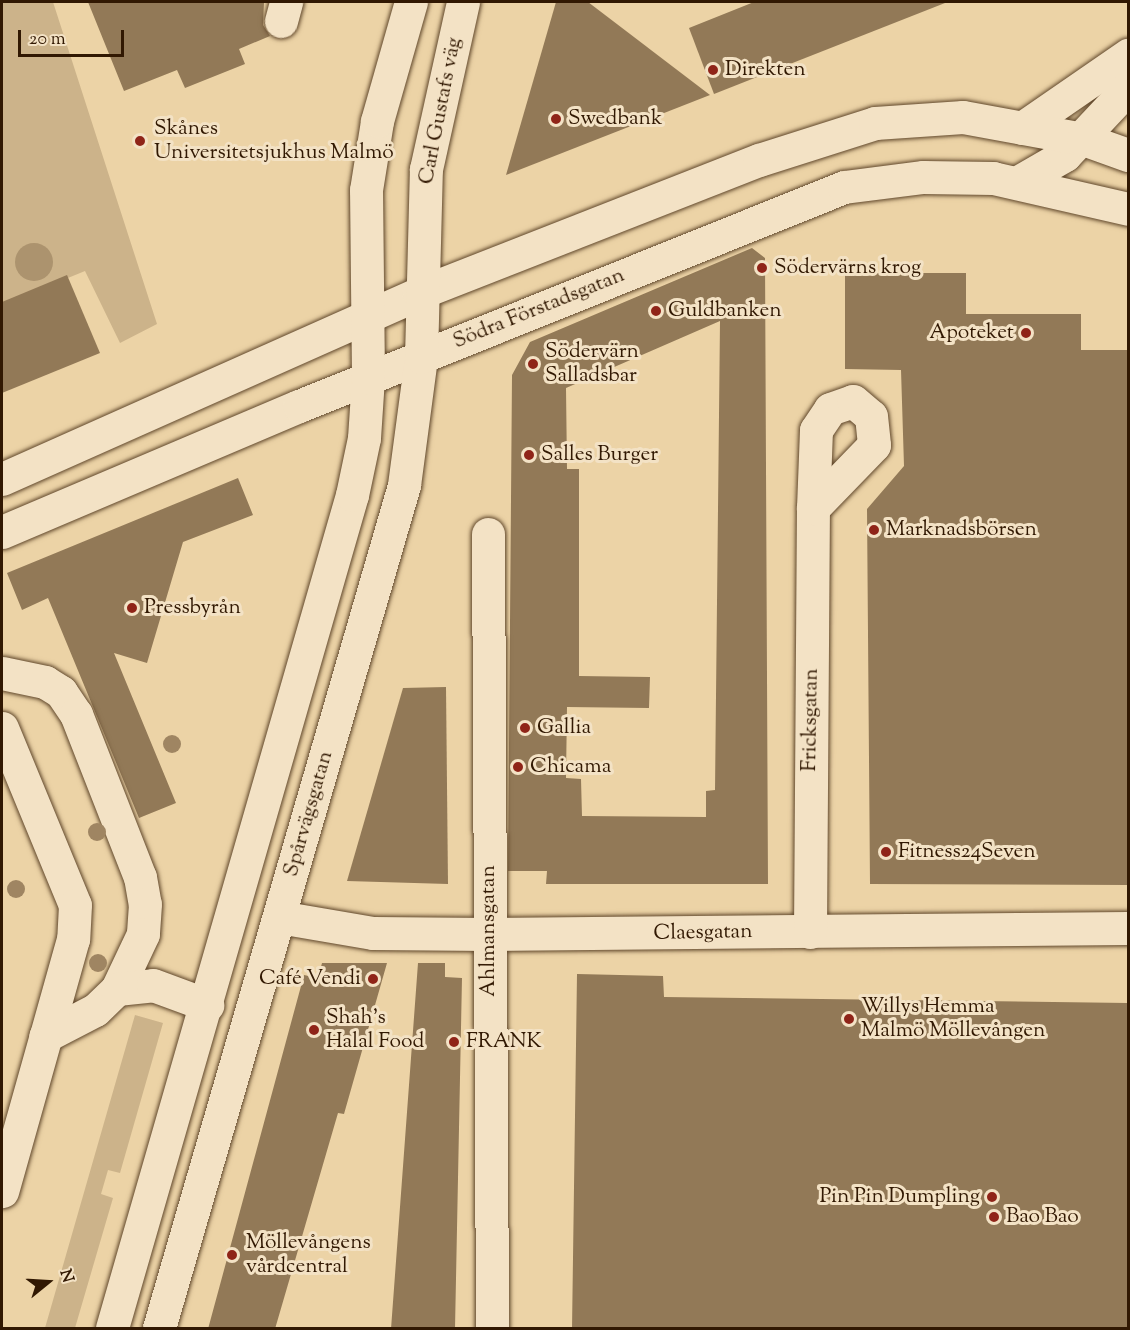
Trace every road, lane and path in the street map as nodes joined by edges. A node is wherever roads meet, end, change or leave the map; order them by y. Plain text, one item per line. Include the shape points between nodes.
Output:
1 (411, 2) edge
2 (463, 2) edge
3 (1128, 55) edge
4 (1128, 88) edge
5 (1022, 128) junction
6 (1083, 139) junction
7 (1128, 155) edge
8 (1018, 182) junction
9 (1128, 209) edge
10 (419, 293) junction
11 (370, 316) junction
12 (421, 357) junction
13 (368, 378) junction
14 (2, 479) edge
15 (813, 507) dead end
16 (2, 532) edge
17 (488, 534) dead end
18 (2, 673) edge
19 (2, 728) edge
20 (279, 917) junction
21 (1128, 928) edge
22 (810, 932) junction
23 (489, 934) junction
24 (117, 989) junction
25 (207, 1005) junction
26 (45, 1036) junction
27 (2, 1191) edge
28 (112, 1329) edge
29 (159, 1329) edge
30 (492, 1329) edge

1 - 11 street via 377,121 366,190
2 - 10 street, Carl Gustafs väg via 426,169
3 - 5 street
4 - 6 street
5 - 6 street
5 - 10 street via 963,117 875,123 759,160
6 - 7 street
6 - 8 street
8 - 9 street, Södra Förstadsgatan
8 - 12 street, Södra Förstadsgatan via 923,177 844,188
10 - 11 street
10 - 12 street, Spårvägsgatan
11 - 13 street, Spårvägsgatan
11 - 14 street
12 - 13 street, Södra Förstadsgatan
12 - 20 street, Spårvägsgatan via 404,485
13 - 16 street, Södra Förstadsgatan
13 - 25 street, Spårvägsgatan via 364,438 352,495
15 - 22 street, Fricksgatan
17 - 23 street, Ahlmansgatan
18 - 24 street via 45,682 62,692 76,714 140,877 143,934
19 - 26 street via 75,905 73,939
20 - 23 street, Claesgatan via 373,933
20 - 29 street, Spårvägsgatan
21 - 22 street, Claesgatan
22 - 23 street, Claesgatan
23 - 30 street, Ahlmansgatan
24 - 25 street via 153,985
24 - 26 street via 95,1010
25 - 28 street, Spårvägsgatan
26 - 27 street

